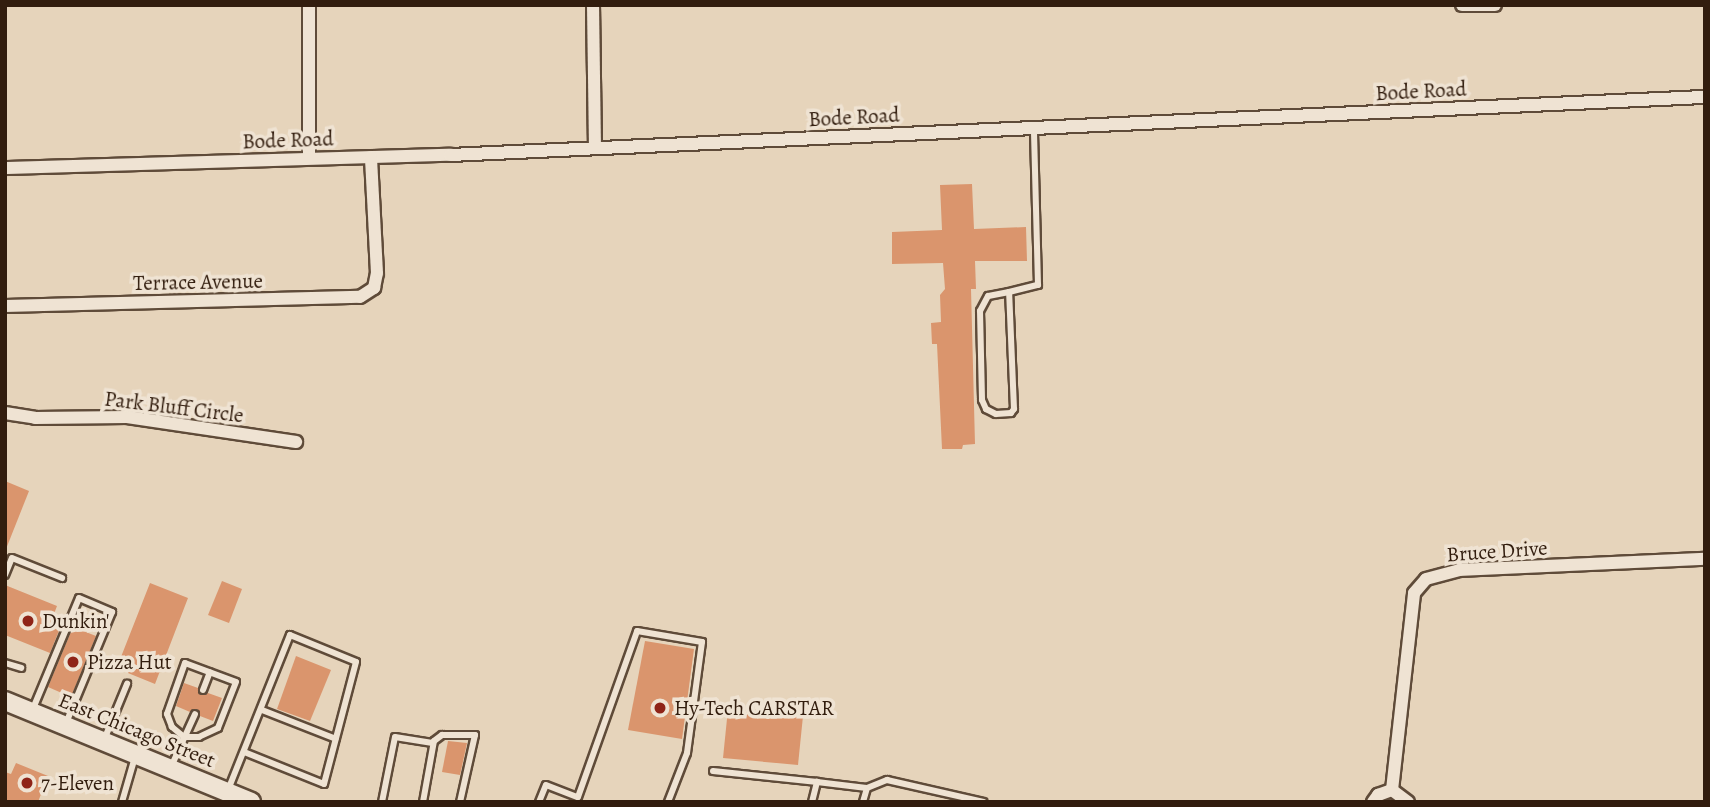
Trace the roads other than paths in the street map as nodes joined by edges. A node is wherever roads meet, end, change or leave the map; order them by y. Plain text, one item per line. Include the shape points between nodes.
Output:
1 (309, 5) edge
2 (593, 5) edge
3 (1462, 5) edge
4 (1495, 5) edge
5 (1705, 97) edge
6 (1034, 126) junction
7 (595, 147) junction
8 (371, 157) junction
9 (309, 158) junction
10 (5, 168) edge
11 (1009, 292) junction
12 (5, 306) edge
13 (5, 413) edge
14 (296, 442) dead end
15 (1705, 559) edge
16 (5, 575) edge
17 (62, 578) dead end
18 (5, 663) edge
19 (21, 668) dead end
20 (209, 672) junction
21 (127, 684) dead end
22 (203, 690) dead end
23 (6, 703) edge
24 (262, 710) junction
25 (32, 712) junction
26 (195, 714) dead end
27 (65, 725) junction
28 (184, 737) junction
29 (336, 739) junction
30 (104, 742) junction
31 (433, 743) junction
32 (244, 752) junction
33 (136, 755) junction
34 (170, 769) junction
35 (713, 771) dead end
36 (817, 782) junction
37 (867, 788) junction
38 (1392, 790) junction
39 (227, 792) junction
40 (122, 802) edge
41 (251, 802) edge
42 (382, 802) edge
43 (423, 802) edge
44 (460, 802) edge
45 (539, 802) edge
46 (668, 802) edge
47 (812, 802) edge
48 (863, 802) edge
49 (984, 802) edge
50 (1373, 802) edge
51 (1408, 802) edge

1 - 9 street
2 - 7 street
3 - 4 street
5 - 6 street, Bode Road
6 - 7 street, Bode Road
6 - 11 lane via 1038,285
7 - 8 street, Bode Road
8 - 9 street, Bode Road
8 - 12 street, Terrace Avenue via 377,273 372,290 350,298
9 - 10 street, Bode Road
11 - 11 lane via 1014,409 996,414 986,409 982,400 980,311 988,296
13 - 14 street, Park Bluff Circle via 35,418 127,417
15 - 38 street, Bruce Drive via 1458,570 1426,579 1414,593 1410,616
16 - 17 lane via 12,558
18 - 19 lane
20 - 22 lane
20 - 28 lane via 185,663 167,710 172,727
20 - 28 lane via 236,682 220,724 207,735
21 - 30 lane
23 - 25 main road, East Chicago Street
24 - 29 lane
24 - 29 lane via 290,635 355,662
24 - 32 lane
25 - 27 main road, East Chicago Street
25 - 27 lane via 79,598 112,611
26 - 28 lane
27 - 30 main road, East Chicago Street
28 - 34 lane
29 - 32 lane via 324,784
30 - 33 main road, East Chicago Street
31 - 42 lane via 395,737
31 - 43 lane
31 - 44 lane via 441,736 475,735
32 - 39 lane
33 - 34 main road, East Chicago Street
33 - 40 lane
34 - 39 main road, East Chicago Street
35 - 36 lane
36 - 37 lane
36 - 47 lane
37 - 48 lane
37 - 49 lane via 887,780
38 - 50 street
38 - 51 street
39 - 41 main road, East Chicago Street
45 - 46 lane via 546,785 578,797 637,631 702,642 687,753

